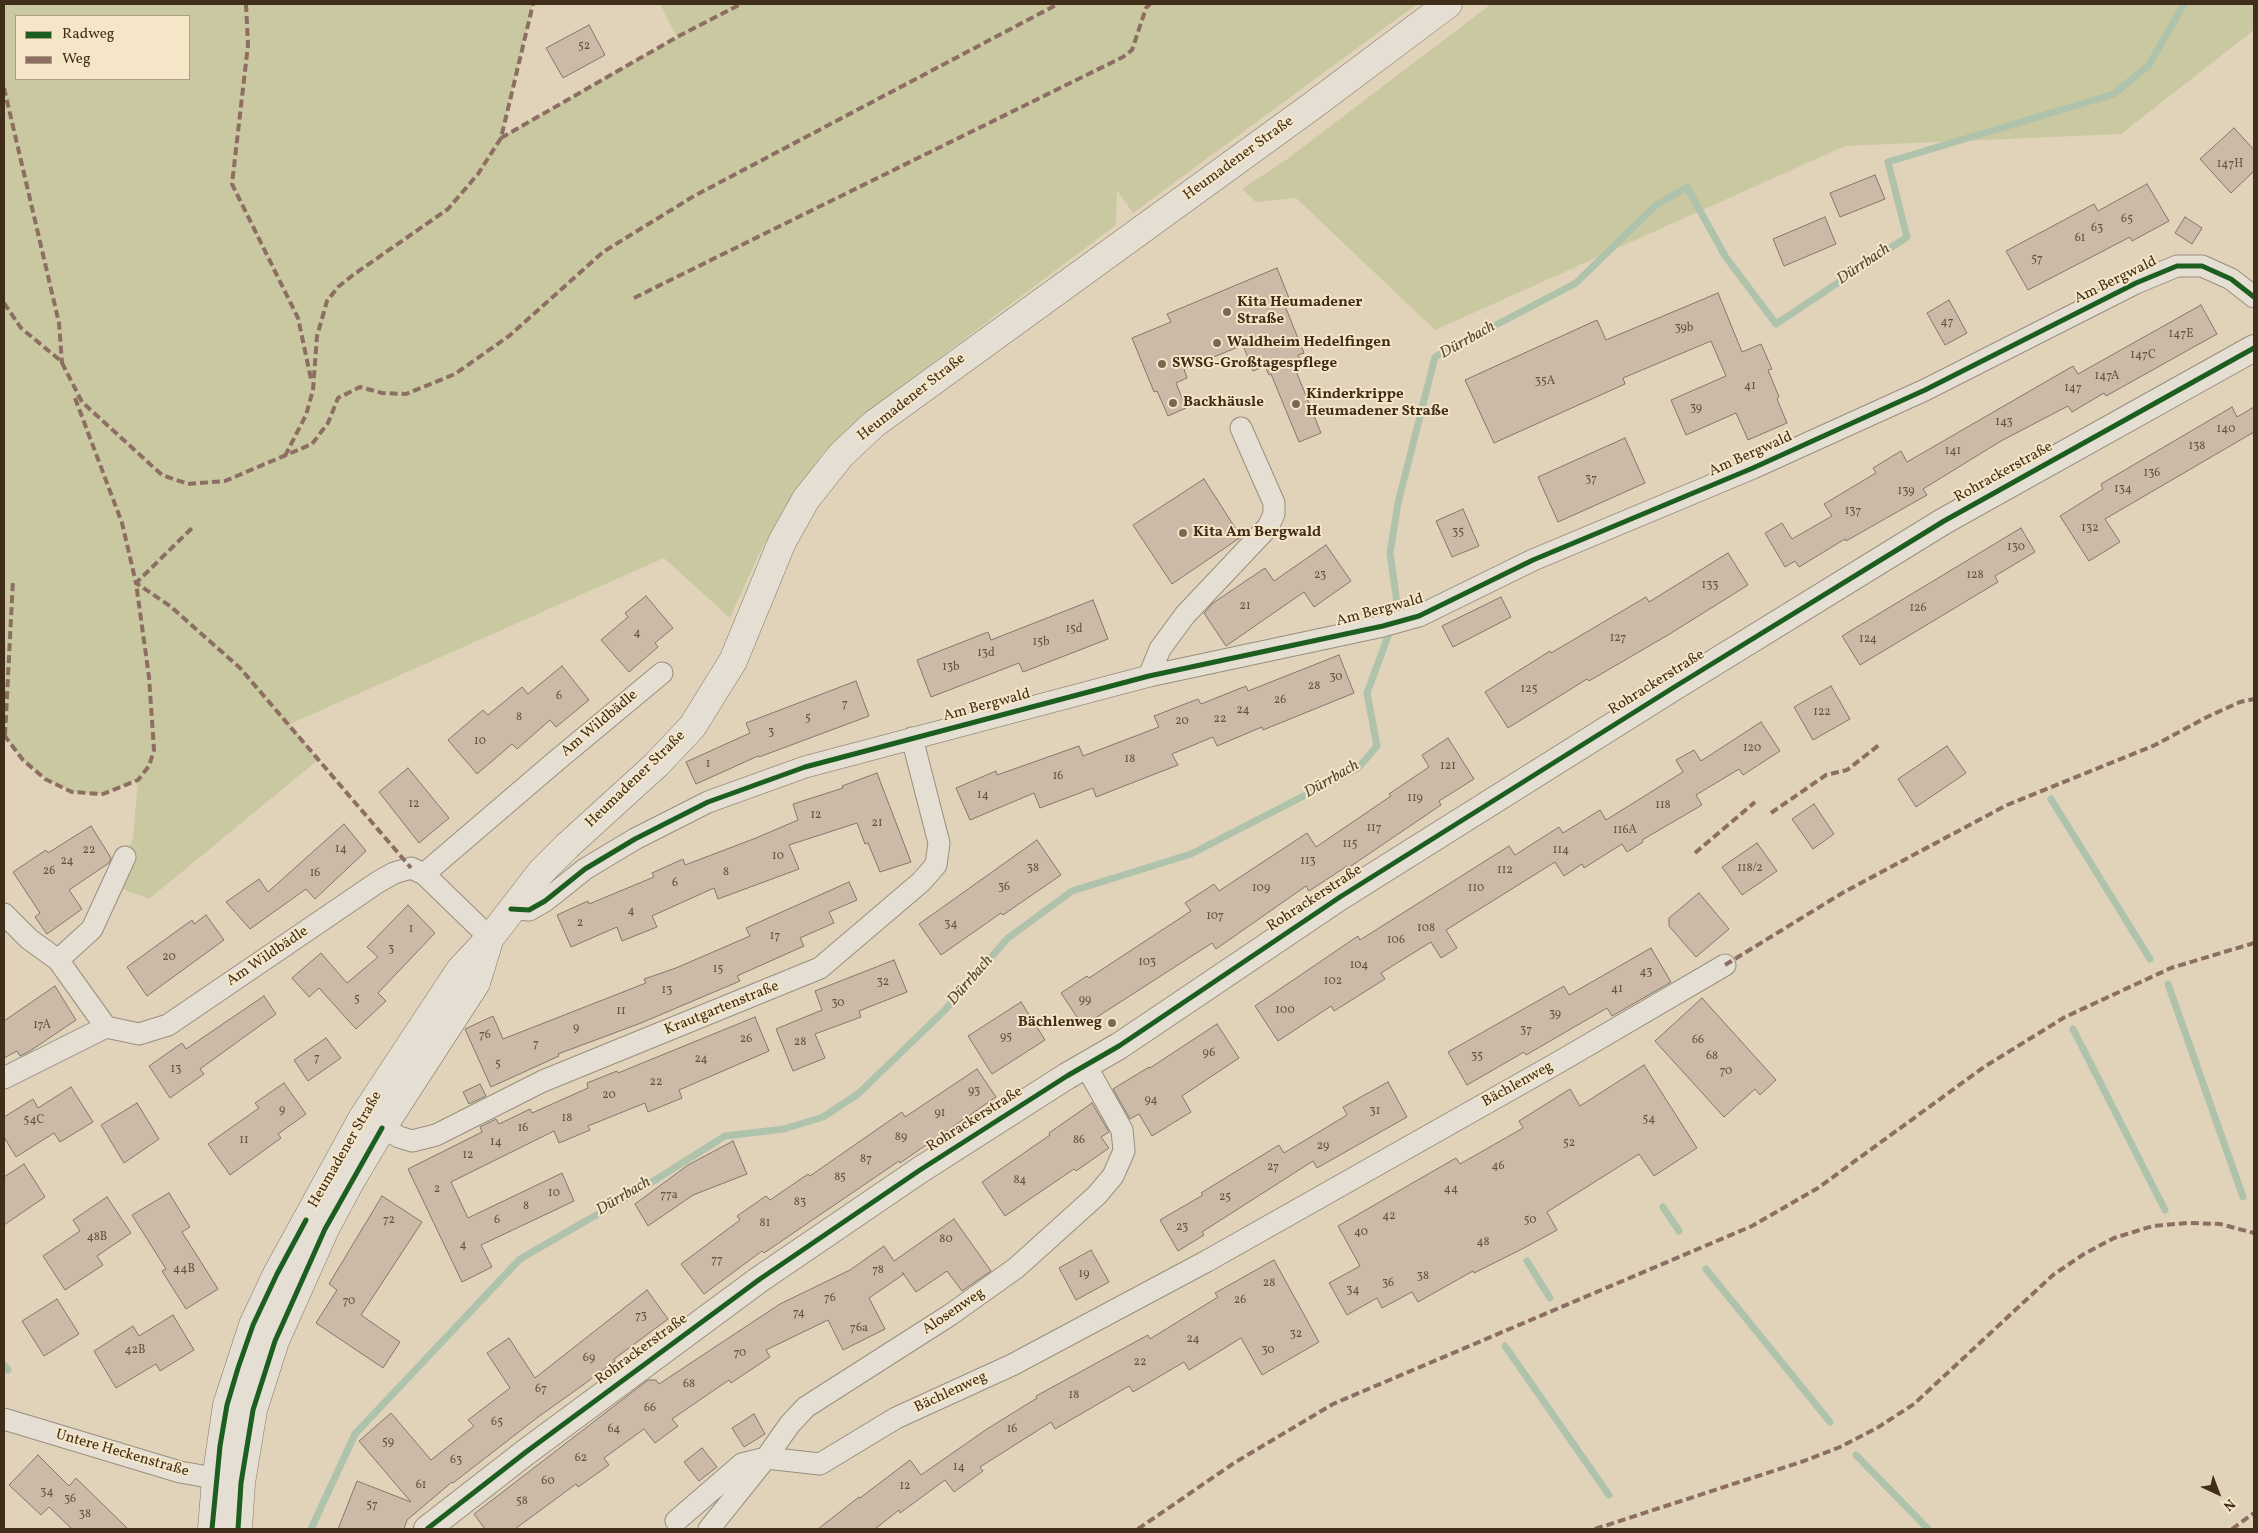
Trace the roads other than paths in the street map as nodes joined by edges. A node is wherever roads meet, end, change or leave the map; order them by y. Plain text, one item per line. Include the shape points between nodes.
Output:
1 (1448, 4) edge
2 (2254, 297) edge
3 (2254, 348) edge
4 (1241, 428) dead end
5 (662, 673) dead end
6 (1149, 676) junction
7 (912, 738) junction
8 (125, 857) dead end
9 (424, 874) junction
10 (511, 909) junction
11 (4, 914) edge
12 (490, 938) junction
13 (58, 960) junction
14 (1725, 965) dead end
15 (106, 1027) junction
16 (1086, 1066) junction
17 (4, 1078) edge
18 (372, 1122) junction
19 (4, 1419) edge
20 (766, 1458) junction
21 (228, 1481) junction
22 (676, 1521) dead end
23 (212, 1529) edge
24 (238, 1529) edge
25 (427, 1529) edge
26 (709, 1529) edge

1 - 10 main road, Heumadener Straße via 874,424 841,455 806,499 782,542 733,660 692,727 656,765 566,846
2 - 6 street, Am Bergwald via 2230,279 2202,266 2177,266 2136,282 1925,390 1753,468 1533,560 1420,616
3 - 16 street, Rohrackerstraße via 1944,521 1368,879
4 - 6 street via 1274,503 1274,514 1268,527 1185,615 1160,649
5 - 9 street, Am Wildbädle
6 - 7 street, Am Bergwald
7 - 10 street, Am Bergwald via 805,767 708,802 593,864 529,910
7 - 18 street, Krautgartenstraße via 939,843 936,865 820,968 543,1081 436,1135 412,1141
8 - 13 street via 92,928
9 - 12 street
9 - 15 street, Am Wildbädle via 411,868 394,873 168,1025 139,1034
10 - 12 main road, Heumadener Straße
11 - 13 street via 29,939
12 - 18 main road, Heumadener Straße via 476,983
13 - 15 street
14 - 20 street, Bächlenweg via 1232,1247 1012,1365 896,1418 820,1464
15 - 17 street
16 - 20 street, Alosenweg via 1122,1130 1124,1151 1113,1176 1097,1195 1016,1268 950,1315 806,1407
16 - 25 street, Rohrackerstraße via 920,1170 768,1274
18 - 21 main road, Heumadener Straße via 275,1341
19 - 21 street, Untere Heckenstraße via 180,1472
20 - 22 street, Bächlenweg via 742,1464
20 - 26 street, Alosenweg
21 - 23 main road, Heumadener Straße
21 - 24 main road, Heumadener Straße

